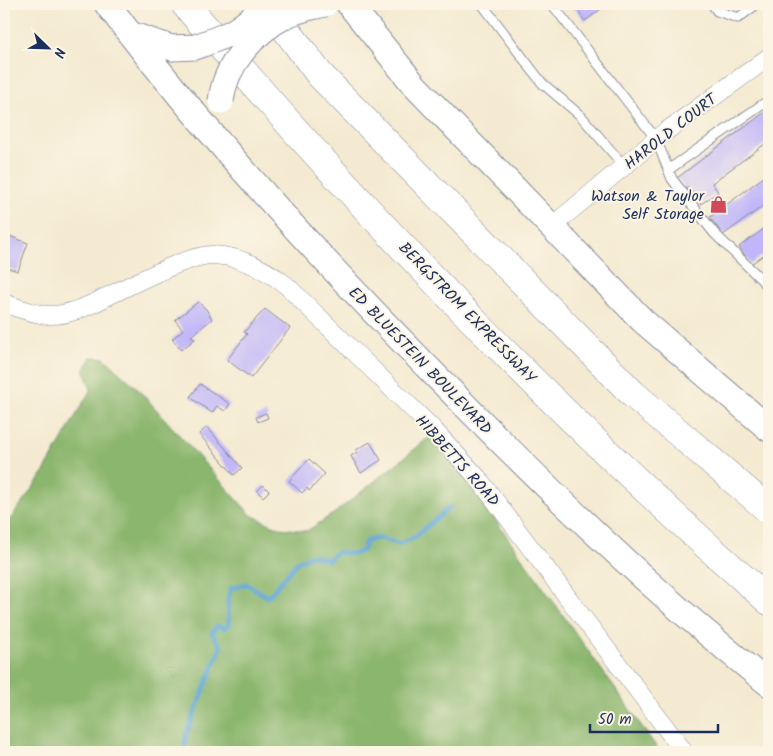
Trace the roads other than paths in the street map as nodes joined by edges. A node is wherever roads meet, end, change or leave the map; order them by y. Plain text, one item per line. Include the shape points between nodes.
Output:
1 (107, 4) edge
2 (185, 4) edge
3 (267, 4) edge
4 (325, 4) edge
5 (482, 4) edge
6 (552, 4) edge
7 (712, 4) edge
8 (757, 4) edge
9 (354, 11) edge
10 (130, 34) junction
11 (769, 57) edge
12 (769, 100) edge
13 (656, 139) junction
14 (237, 162) junction
15 (624, 166) junction
16 (668, 170) junction
17 (551, 227) junction
18 (769, 287) edge
19 (4, 303) edge
20 (769, 429) edge
21 (769, 510) edge
22 (769, 601) edge
23 (769, 684) edge
24 (684, 752) edge

1 - 10 main road, ED BLUESTEIN BOULEVARD
2 - 22 highway, BERGSTROM EXPRESSWAY via 305,142 475,321 608,454
3 - 10 main road, bridge via 233,34 195,47 172,48
3 - 21 highway via 320,75 632,394
4 - 9 main road
4 - 14 main road, bridge via 288,15 240,53 223,84 220,101
5 - 15 lane via 542,83 581,116
6 - 13 lane
7 - 8 lane via 717,11 738,18
9 - 17 main road via 415,86
10 - 14 main road, ED BLUESTEIN BOULEVARD
11 - 13 street, HAROLD COURT
12 - 16 lane
13 - 15 street, HAROLD COURT
13 - 16 lane
14 - 23 main road, ED BLUESTEIN BOULEVARD via 341,278 598,537 702,631
15 - 17 street, HAROLD COURT
16 - 18 lane via 714,233
17 - 20 main road via 643,321
19 - 24 street, HIBBETTS ROAD via 50,315 82,309 170,266 211,254 267,271 286,285 432,428 478,478

